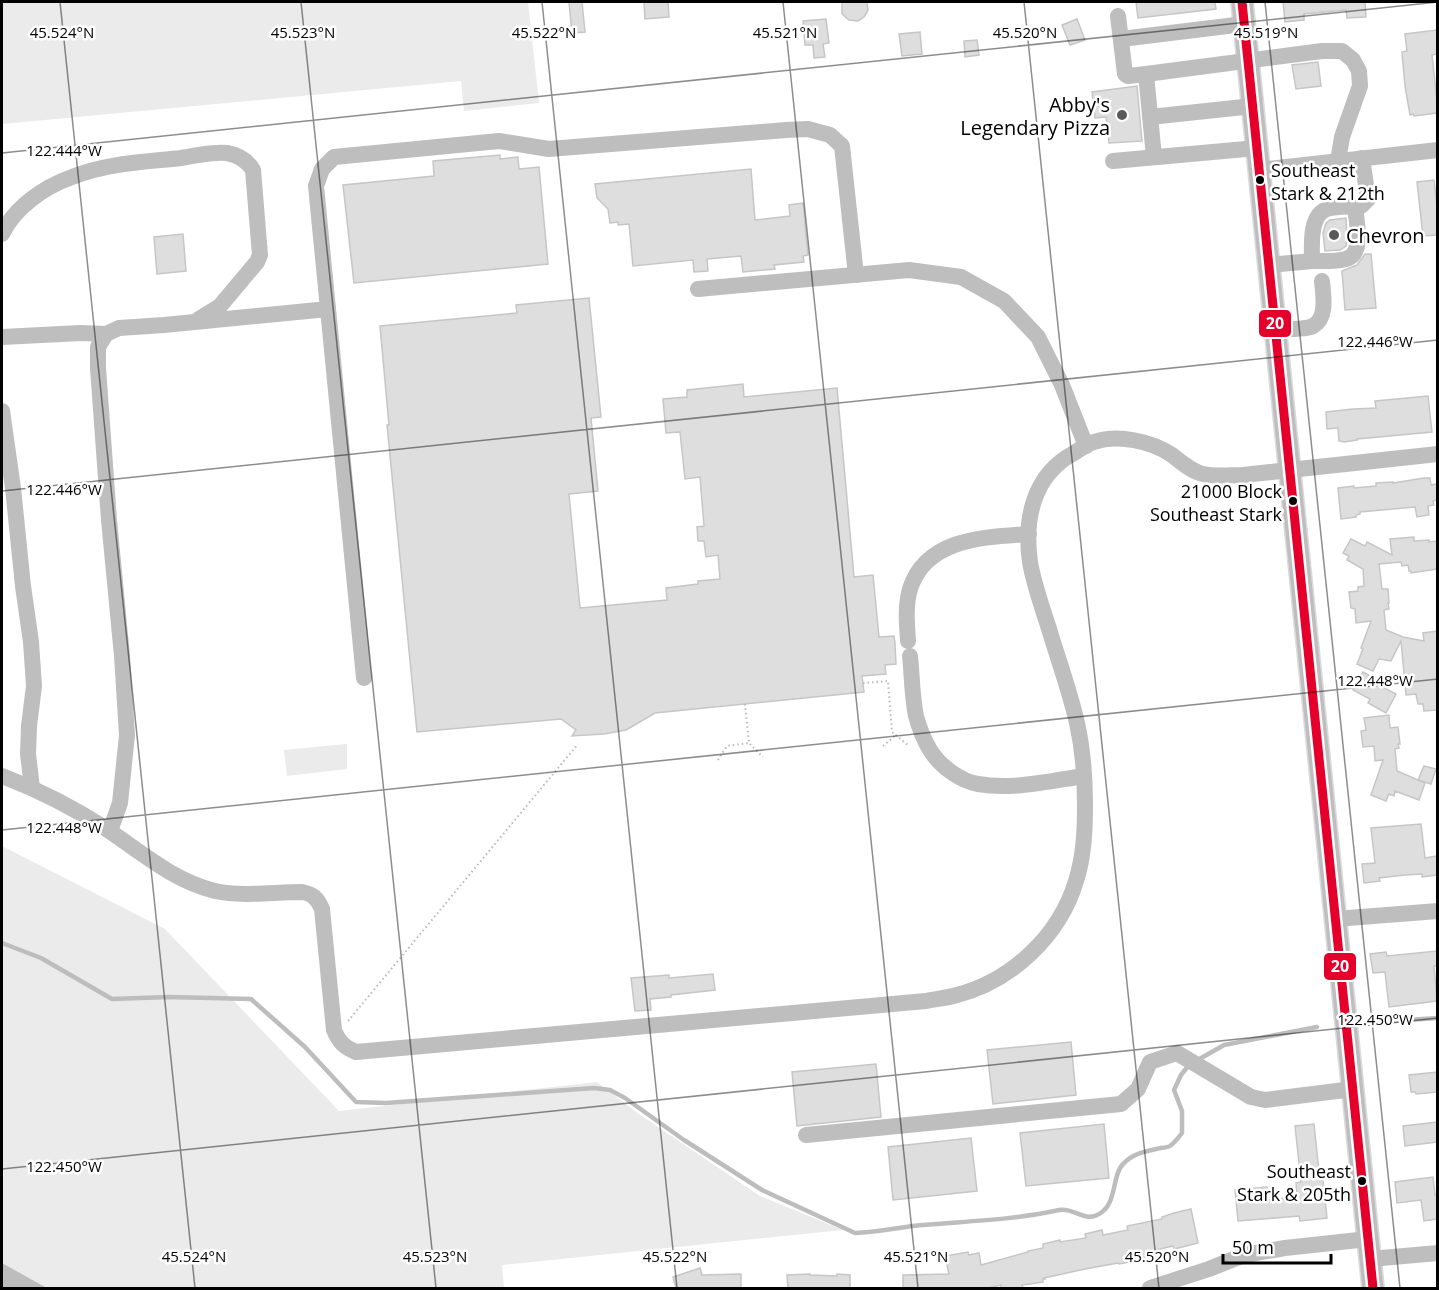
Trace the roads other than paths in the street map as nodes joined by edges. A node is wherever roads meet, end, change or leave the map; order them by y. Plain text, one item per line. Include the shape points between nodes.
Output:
1 (1242, 2) edge
2 (1118, 16) dead end
3 (1244, 24) junction
4 (1121, 39) junction
5 (1248, 60) junction
6 (1146, 74) junction
7 (1253, 106) junction
8 (1150, 117) junction
9 (1257, 148) junction
10 (1437, 150) edge
11 (1154, 157) junction
12 (1362, 158) junction
13 (1113, 161) dead end
14 (1338, 161) junction
15 (1259, 170) junction
16 (1355, 206) junction
17 (2, 234) edge
18 (1312, 261) junction
19 (1269, 265) junction
20 (856, 275) junction
21 (1322, 281) dead end
22 (698, 289) dead end
23 (328, 309) junction
24 (195, 322) junction
25 (1275, 329) junction
26 (106, 334) junction
27 (2, 337) edge
28 (2, 411) edge
29 (1086, 446) junction
30 (1437, 454) edge
31 (1289, 470) junction
32 (1029, 534) junction
33 (364, 678) dead end
34 (2, 776) edge
35 (1084, 776) junction
36 (32, 788) junction
37 (110, 831) junction
38 (1437, 911) edge
39 (1335, 919) junction
40 (1353, 1089) junction
41 (806, 1135) dead end
42 (1369, 1249) junction
43 (1437, 1253) edge
44 (1150, 1288) edge
45 (1373, 1288) edge

1 - 3 main road
2 - 4 street
3 - 4 street
3 - 5 main road
4 - 6 street via 1125,74
5 - 6 street
5 - 7 main road
5 - 14 street via 1342,51 1353,60 1360,86
6 - 8 street
7 - 8 street
7 - 9 main road
8 - 11 street
9 - 11 street
9 - 15 main road
10 - 12 street
11 - 13 street
12 - 14 street
12 - 16 street via 1368,199
14 - 15 street
15 - 19 main road
16 - 18 street via 1320,213 1313,223
16 - 18 street via 1358,244 1354,254 1347,259
17 - 24 street via 20,208 70,177 136,163 225,153 238,156 249,162 253,170 260,255 220,306
18 - 19 street
19 - 25 main road
20 - 22 street
20 - 23 street via 842,146 830,135 786,129 549,149 499,141 334,157 322,169 316,186
20 - 29 street via 909,270 961,277 1004,301 1038,337
21 - 25 street via 1324,304 1319,321 1313,326
23 - 24 street
23 - 33 street
24 - 26 street via 119,328
25 - 31 main road
26 - 27 street
26 - 37 street via 98,347 98,368 127,735 120,803
28 - 36 street via 31,642 34,686 28,754
29 - 31 street via 1115,439 1137,440 1201,473 1218,476
29 - 32 street via 1063,459 1042,480 1034,499
30 - 31 street
31 - 39 main road
32 - 35 street via 1031,566 1076,718
32 - 35 street via 954,544 934,555 919,570 909,590 906,612 916,713 930,751 944,766 976,784 1031,784
34 - 36 street
35 - 37 street via 1082,855 1065,908 1034,951 985,985 926,1001 366,1052 347,1048 334,1030 318,900 302,892 214,891 144,857
36 - 37 street
38 - 39 street
39 - 40 main road
40 - 41 street via 1265,1100 1251,1097 1177,1053 1150,1062 1138,1089 1121,1104
40 - 42 main road
42 - 43 street
42 - 44 street via 1296,1247 1244,1255
42 - 45 main road

